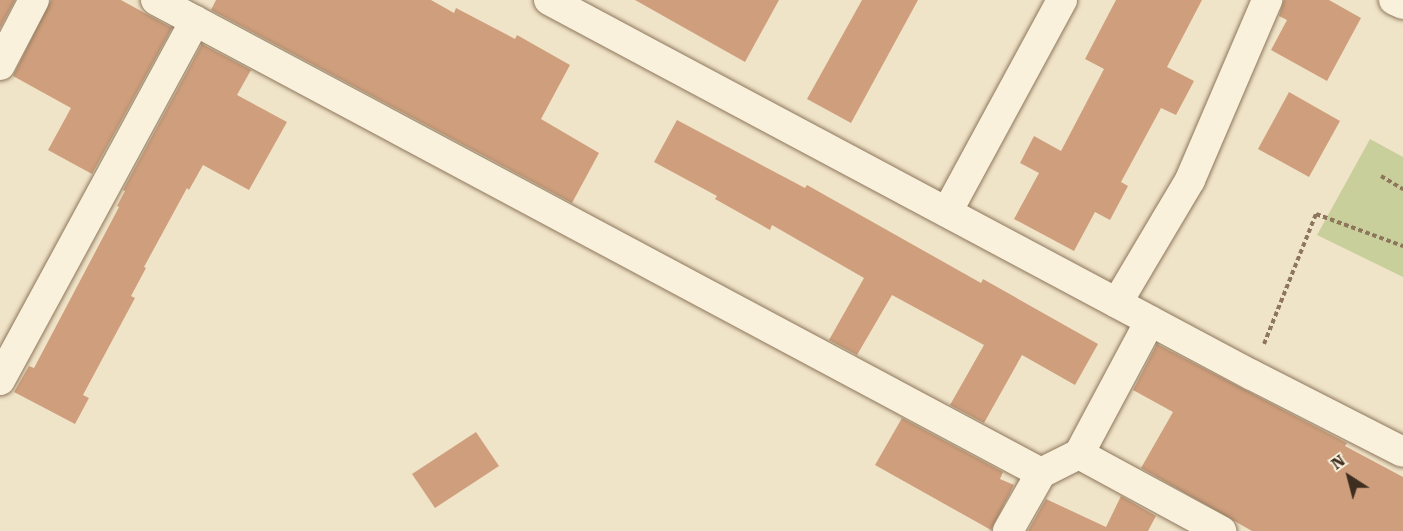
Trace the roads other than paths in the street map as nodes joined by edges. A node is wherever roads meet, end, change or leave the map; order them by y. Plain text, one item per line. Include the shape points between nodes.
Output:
1 (34, 0) edge
2 (156, 0) edge
3 (549, 0) edge
4 (1062, 0) edge
5 (1267, 0) edge
6 (1394, 0) edge
7 (1403, 4) edge
8 (195, 21) junction
9 (0, 65) edge
10 (947, 212) junction
11 (1117, 303) junction
12 (1150, 321) junction
13 (0, 380) edge
14 (1403, 452) edge
15 (1079, 454) junction
16 (1041, 473) junction
17 (1008, 531) edge
18 (1221, 531) edge

1 - 9 street
2 - 8 street
3 - 10 street
4 - 10 street
5 - 11 street via 1190,180
6 - 7 street
8 - 13 street
8 - 16 street
10 - 11 street
11 - 12 street
12 - 14 street
12 - 15 street
15 - 16 street
15 - 18 street
16 - 17 street

